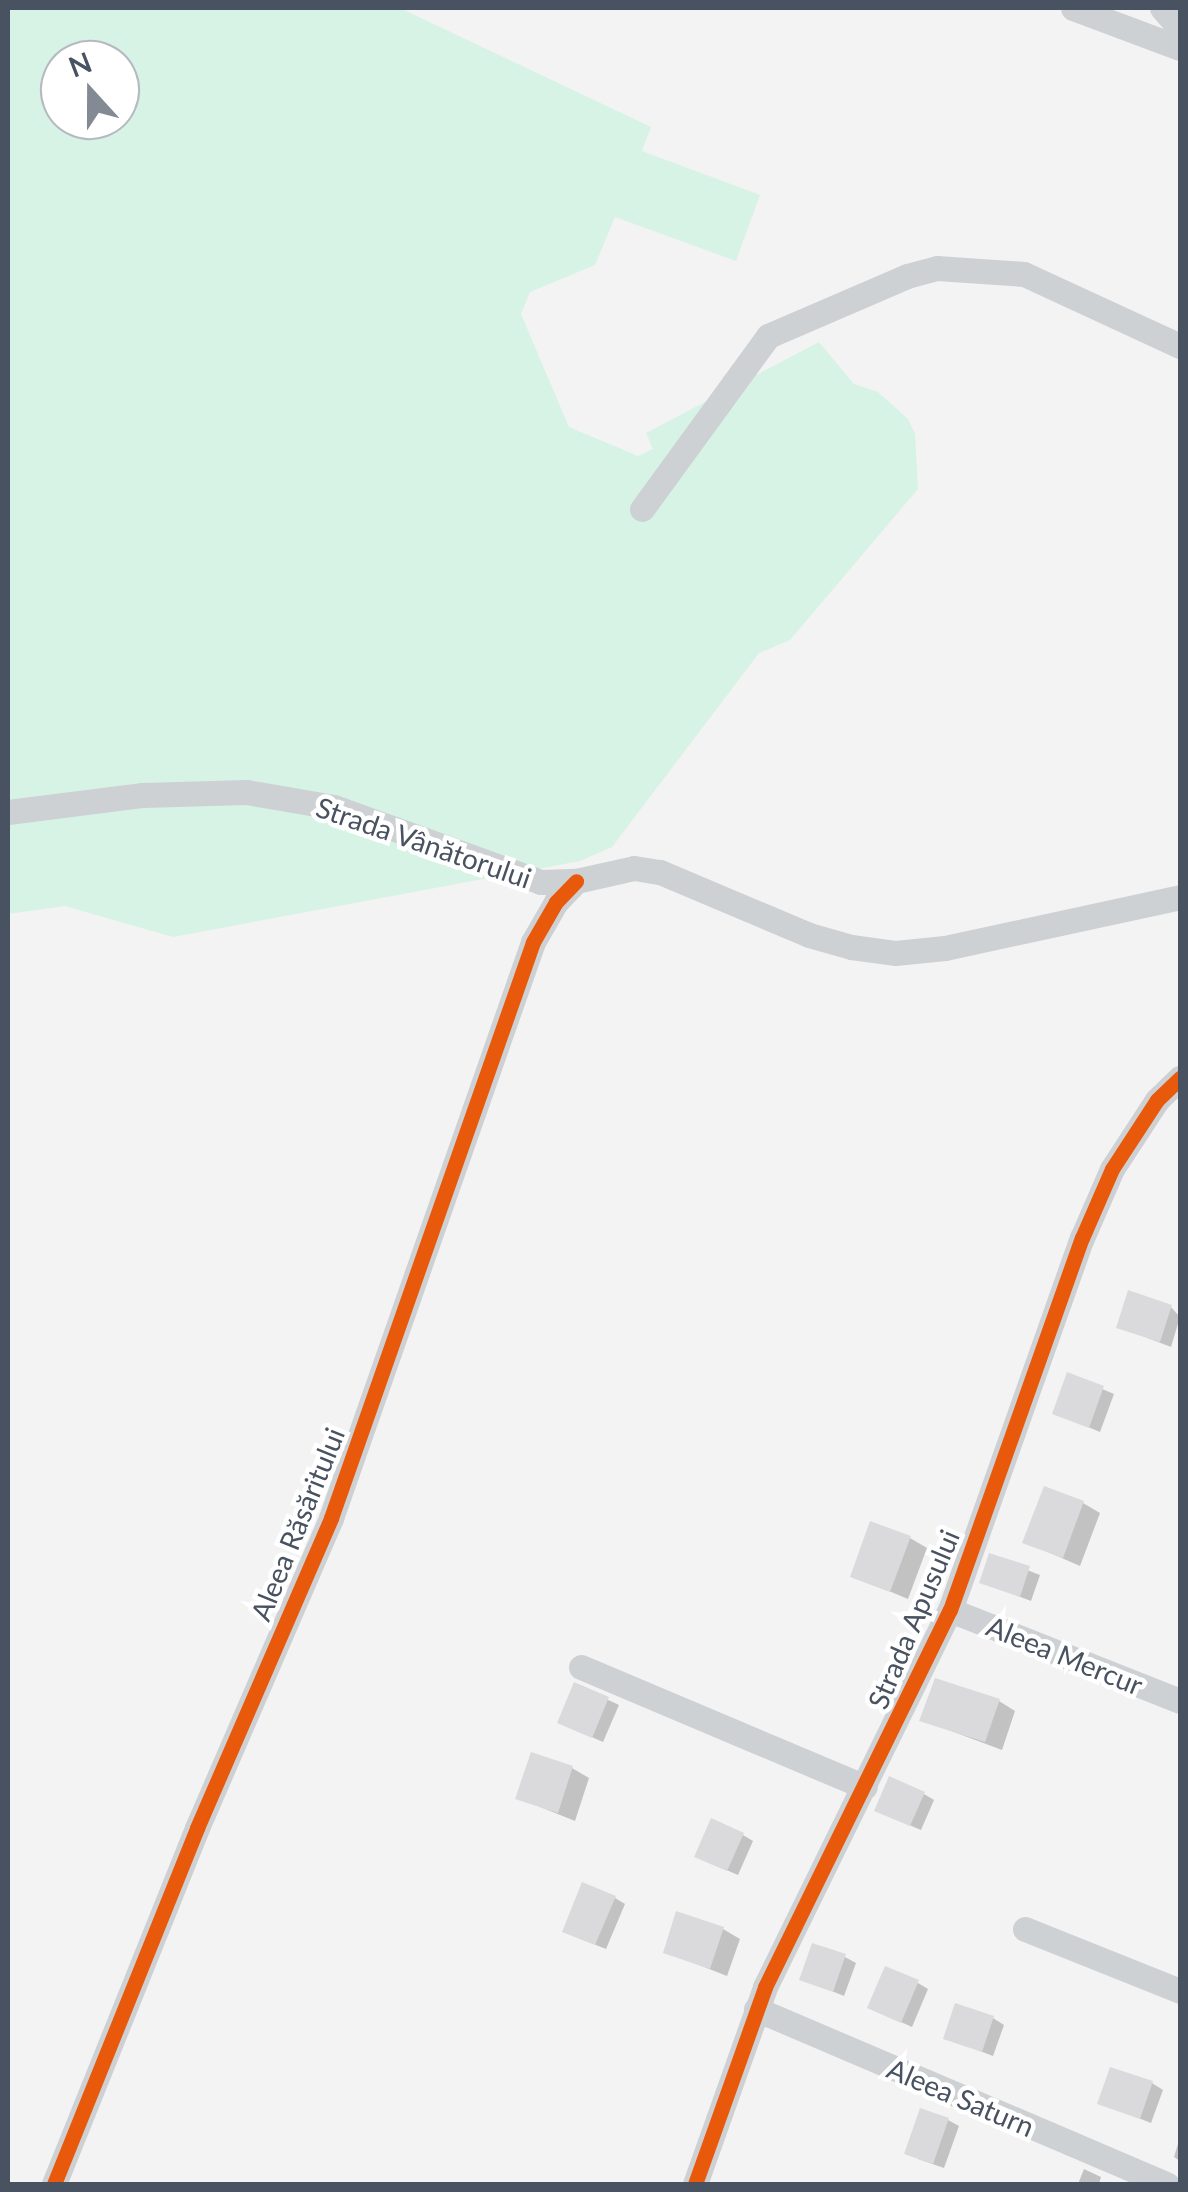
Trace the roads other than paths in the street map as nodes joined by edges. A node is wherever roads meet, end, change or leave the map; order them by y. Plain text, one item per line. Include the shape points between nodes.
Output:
1 (1072, 8) edge
2 (1162, 8) edge
3 (1180, 29) edge
4 (1180, 48) edge
5 (1180, 346) edge
6 (642, 509) dead end
7 (8, 812) edge
8 (576, 881) junction
9 (1180, 897) edge
10 (1180, 1078) edge
11 (950, 1610) junction
12 (582, 1667) dead end
13 (1180, 1701) edge
14 (865, 1787) junction
15 (1025, 1928) dead end
16 (1180, 1992) edge
17 (756, 2009) junction
18 (54, 2184) edge
19 (695, 2184) edge
20 (1167, 2184) edge

1 - 4 street
2 - 3 street
5 - 6 street via 1024,274 937,268 907,276 768,336
7 - 8 street, Strada Vânătorului via 143,795 246,792 334,807 542,882
8 - 9 street, Strada Vânătorului via 634,868 660,872 809,935 896,954
8 - 18 street, Aleea Răsăritului via 533,942 331,1518
10 - 11 street, Strada Apusului via 1157,1100 1112,1169 1082,1238
11 - 13 street, Aleea Mercur
11 - 14 street, Strada Apusului
12 - 14 street
14 - 17 street, Strada Apusului
15 - 16 street
17 - 19 street, Strada Apusului
17 - 20 street, Aleea Saturn

